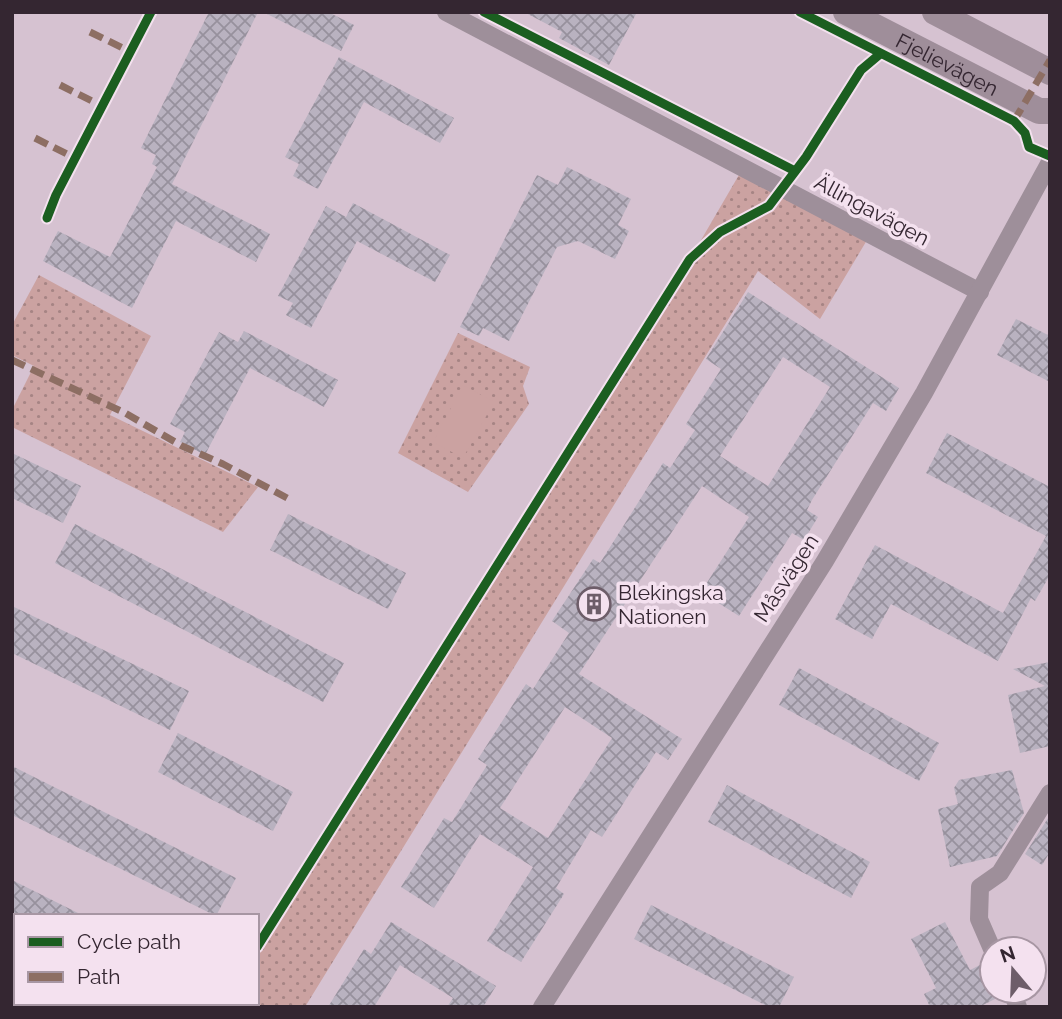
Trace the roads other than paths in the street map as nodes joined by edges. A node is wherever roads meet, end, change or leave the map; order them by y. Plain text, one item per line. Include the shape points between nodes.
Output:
1 (446, 12) edge
2 (846, 12) edge
3 (936, 12) edge
4 (1050, 72) edge
5 (1050, 111) edge
6 (1050, 162) edge
7 (980, 292) junction
8 (1050, 793) edge
9 (986, 935) edge
10 (542, 1007) edge

1 - 7 street, Ällingavägen
2 - 5 main road, Fjelievägen via 1039,111
3 - 4 main road, Fjelievägen
6 - 7 street, Måsvägen
7 - 10 street, Måsvägen via 825,561
8 - 9 street via 1000,873 980,887 979,919

